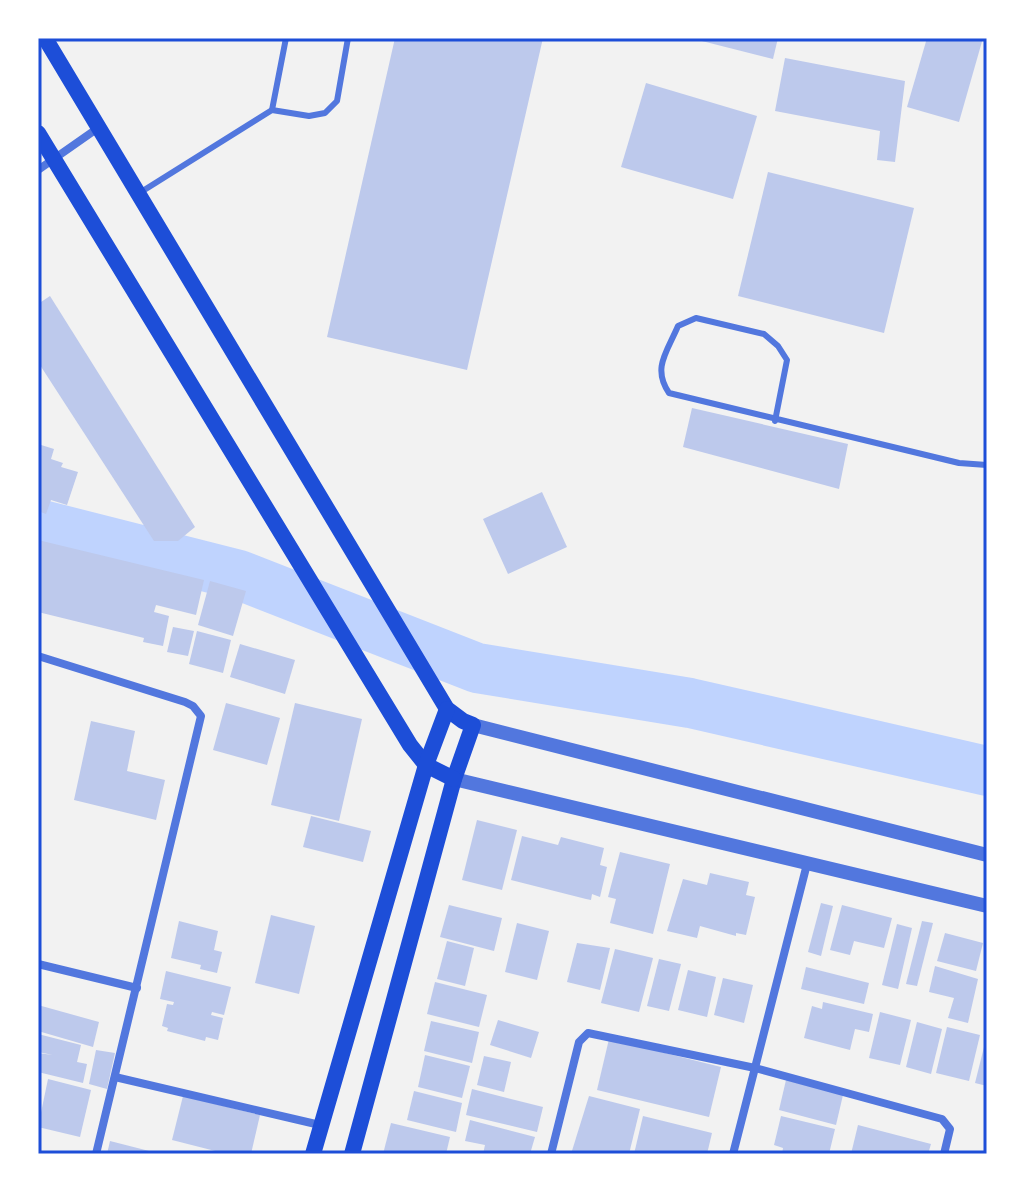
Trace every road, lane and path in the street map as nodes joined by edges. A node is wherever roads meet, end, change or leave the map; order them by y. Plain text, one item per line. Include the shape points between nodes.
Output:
1 (286, 38) edge
2 (348, 38) edge
3 (51, 41) edge
4 (272, 110) junction
5 (98, 128) junction
6 (38, 133) edge
7 (53, 160) junction
8 (38, 170) edge
9 (137, 194) junction
10 (775, 421) junction
11 (987, 465) edge
12 (38, 656) edge
13 (447, 709) junction
14 (473, 725) junction
15 (426, 765) junction
16 (454, 779) junction
17 (987, 855) edge
18 (807, 864) junction
19 (987, 906) edge
20 (38, 964) edge
21 (137, 988) junction
22 (755, 1068) junction
23 (115, 1077) junction
24 (320, 1125) junction
25 (96, 1154) edge
26 (313, 1154) edge
27 (352, 1154) edge
28 (551, 1154) edge
29 (733, 1154) edge
30 (944, 1154) edge

1 - 4 lane
2 - 4 lane via 337,101 325,113
3 - 5 main road
4 - 9 lane
5 - 7 street
5 - 9 main road
6 - 7 main road
7 - 8 street
7 - 15 main road
9 - 13 main road
10 - 10 lane via 787,360 778,346 764,334 696,318 678,326 659,370 669,393
10 - 11 lane
12 - 21 street via 199,711 201,724
13 - 14 main road
13 - 15 main road
14 - 16 main road
14 - 17 street
15 - 16 main road
15 - 24 main road
16 - 18 street
16 - 27 main road
18 - 19 street
18 - 22 street
20 - 21 street
21 - 23 street
22 - 28 street via 588,1033 579,1042
22 - 29 street
22 - 30 street via 942,1119 950,1129
23 - 24 street
23 - 25 street
24 - 26 main road

